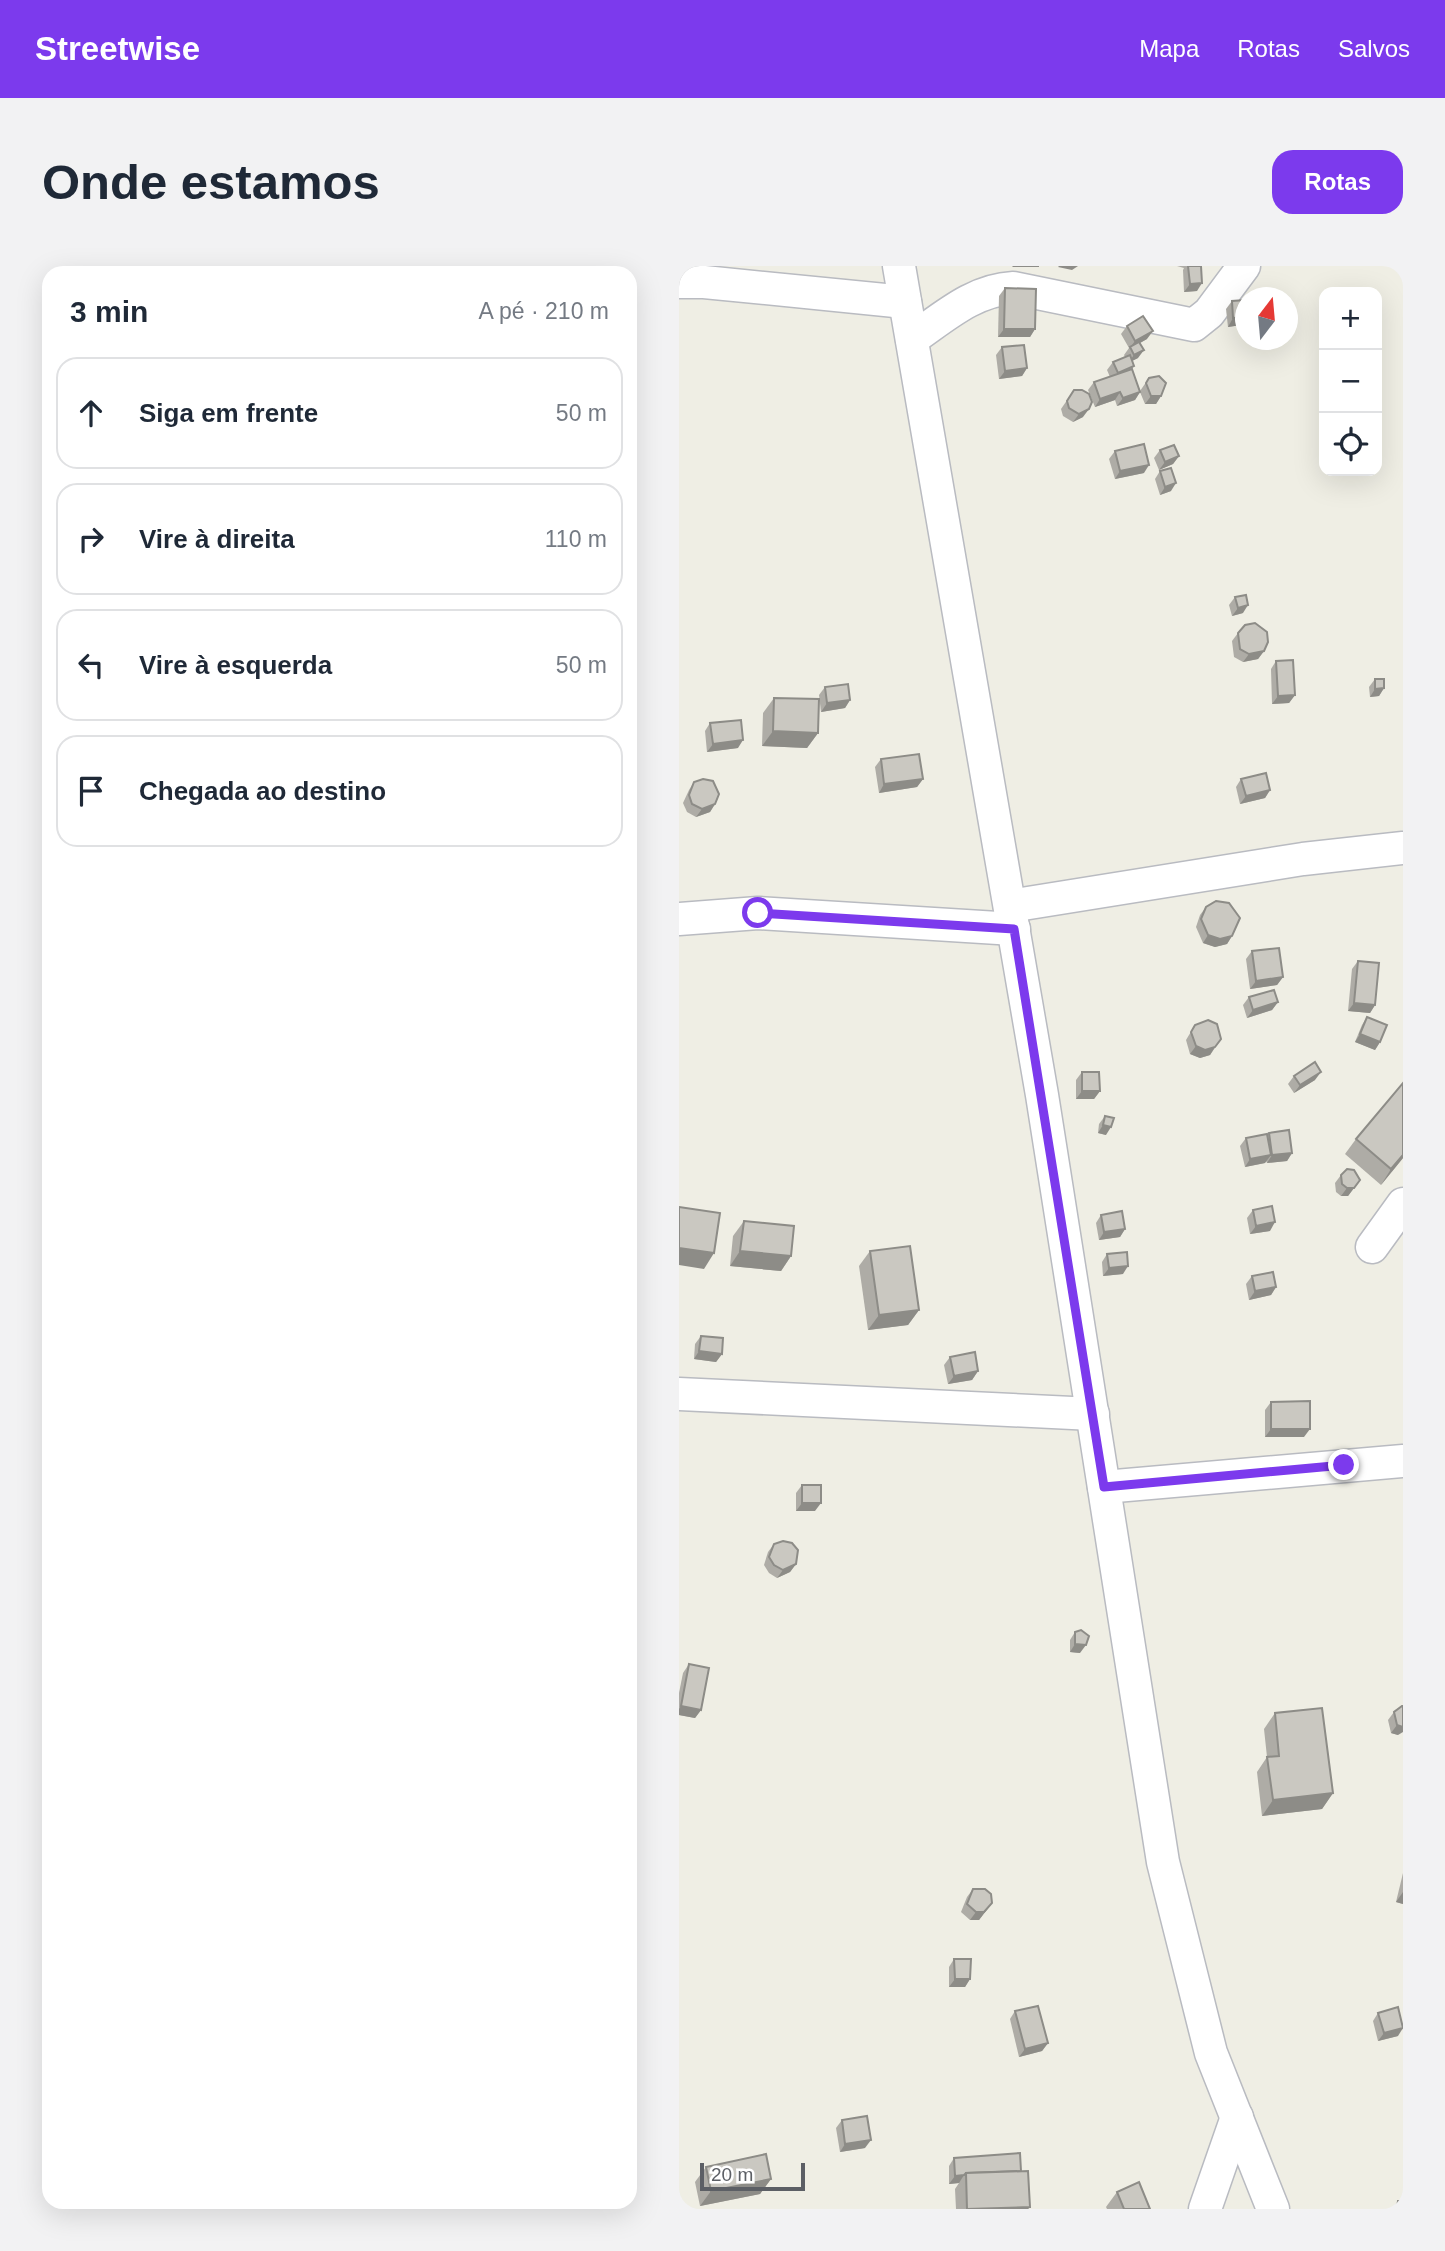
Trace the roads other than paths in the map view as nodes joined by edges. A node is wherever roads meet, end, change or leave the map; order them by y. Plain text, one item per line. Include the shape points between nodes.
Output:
1 (899, 266) edge
2 (1244, 266) edge
3 (679, 282) edge
4 (905, 302) junction
5 (912, 339) junction
6 (1403, 848) edge
7 (1012, 918) junction
8 (679, 919) edge
9 (1403, 1204) edge
10 (1372, 1247) dead end
11 (679, 1394) edge
12 (1093, 1414) junction
13 (1403, 1461) edge
14 (1104, 1487) junction
15 (1237, 2117) junction
16 (1205, 2209) edge
17 (1273, 2209) edge

1 - 4 street
2 - 5 street via 1209,313 1194,325 1013,288 977,296
3 - 4 street
4 - 5 street
5 - 7 street
6 - 7 street via 1303,859
7 - 8 street via 758,913
7 - 12 street
9 - 10 street
11 - 12 street
12 - 14 street
13 - 14 street
14 - 15 street via 1163,1862 1211,2053
15 - 16 street
15 - 17 street

